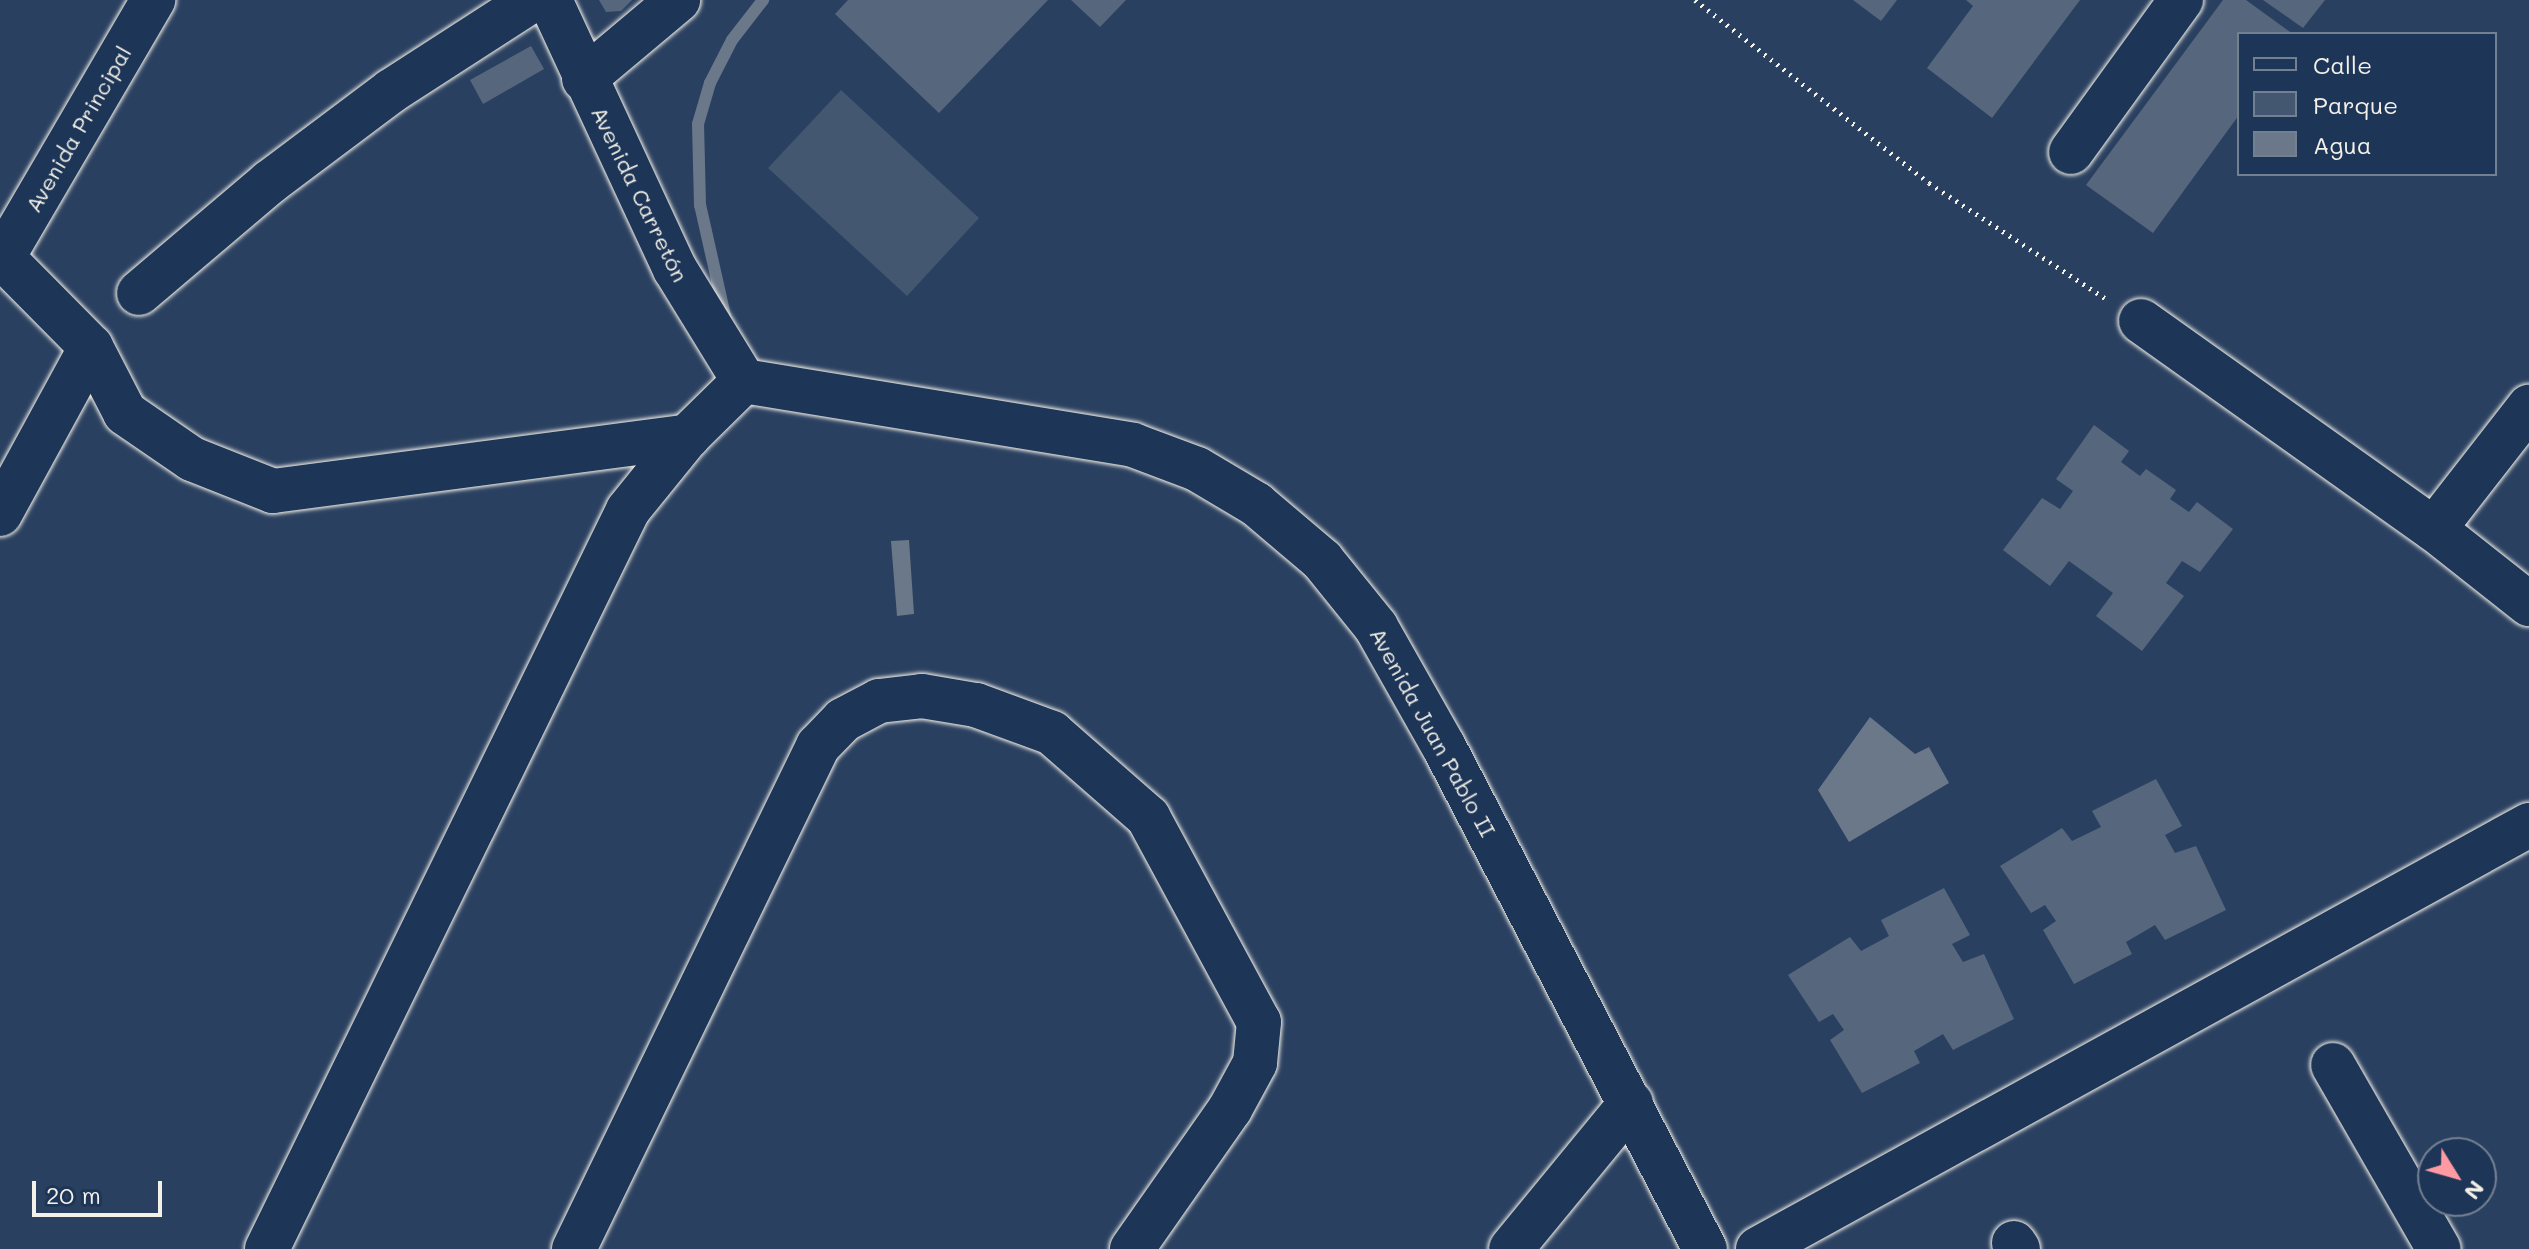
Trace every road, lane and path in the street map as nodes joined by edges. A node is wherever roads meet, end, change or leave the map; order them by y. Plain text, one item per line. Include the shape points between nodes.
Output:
1 (153, 0) edge
2 (532, 0) edge
3 (550, 0) edge
4 (678, 0) edge
5 (1695, 0) edge
6 (2181, 0) edge
7 (584, 79) junction
8 (2071, 152) dead end
9 (1, 256) edge
10 (139, 293) dead end
11 (2141, 321) joint
12 (91, 347) junction
13 (744, 381) junction
14 (2529, 407) edge
15 (688, 436) junction
16 (0, 514) edge
17 (2434, 529) junction
18 (2529, 604) edge
19 (2529, 825) edge
20 (2333, 1065) dead end
21 (1631, 1103) junction
22 (267, 1249) edge
23 (574, 1249) edge
24 (1132, 1249) edge
25 (1511, 1249) edge
26 (1705, 1249) edge
27 (1758, 1249) edge
28 (2439, 1249) edge

1 - 9 street, Avenida Principal
2 - 10 street via 391,91 270,182
3 - 7 street, Avenida Carretón
4 - 7 street
5 - 11 path via 1929,183
6 - 8 street
7 - 13 street, Avenida Carretón via 675,269
9 - 12 street
11 - 17 street
12 - 15 street via 125,413 192,459 273,491
12 - 16 street
13 - 15 street
13 - 21 street, Avenida Juan Pablo II via 1133,445 1197,469 1256,504 1322,560 1376,627
14 - 17 street
15 - 22 street via 628,510
17 - 18 street
19 - 27 street
20 - 28 street
21 - 25 street
21 - 26 street, Avenida Juan Pablo II
23 - 24 street via 818,746 843,720 879,701 922,696 976,705 1052,733 1148,817 1259,1022 1255,1063 1230,1109

